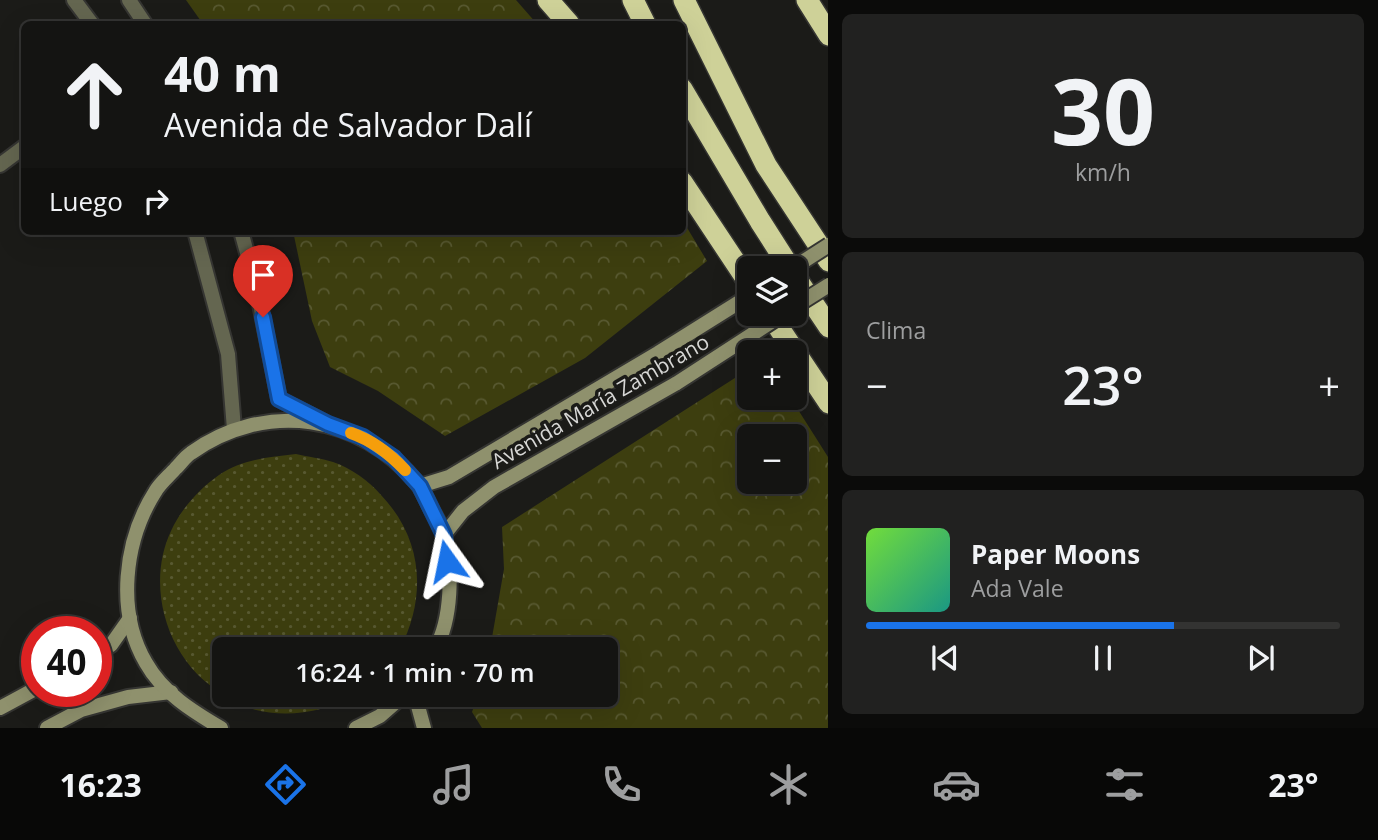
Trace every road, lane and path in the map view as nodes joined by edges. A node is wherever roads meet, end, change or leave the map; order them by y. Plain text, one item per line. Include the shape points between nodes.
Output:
1 (74, 0) edge
2 (129, 0) edge
3 (548, 0) edge
4 (633, 0) edge
5 (684, 0) edge
6 (807, 0) edge
7 (90, 21) edge
8 (143, 21) edge
9 (566, 21) edge
10 (644, 21) edge
11 (828, 35) edge
12 (686, 96) edge
13 (21, 149) edge
14 (0, 164) edge
15 (686, 188) edge
16 (196, 235) edge
17 (242, 235) edge
18 (828, 245) edge
19 (784, 256) edge
20 (807, 258) edge
21 (828, 261) edge
22 (737, 265) edge
23 (828, 285) edge
24 (807, 295) edge
25 (807, 299) edge
26 (737, 304) edge
27 (765, 326) edge
28 (778, 326) edge
29 (828, 327) edge
30 (828, 403) edge
31 (328, 424) junction
32 (234, 429) junction
33 (420, 486) junction
34 (444, 535) junction
35 (130, 618) junction
36 (441, 637) edge
37 (112, 644) edge
38 (170, 692) junction
39 (21, 697) edge
40 (390, 707) edge
41 (418, 707) edge
42 (0, 708) edge
43 (47, 728) edge
44 (221, 728) edge
45 (356, 728) edge
46 (424, 728) edge

1 - 7 street
2 - 8 street
3 - 9 highway
4 - 10 highway
5 - 21 highway via 766,165
6 - 11 highway
12 - 19 highway
13 - 14 street
15 - 22 highway
16 - 32 street via 228,354
17 - 31 street via 279,399
18 - 20 street, bridge
23 - 25 street, bridge
24 - 29 highway
26 - 33 street, Avenida María Zambrano via 449,477
27 - 34 street, Avenida María Zambrano, bridge via 677,383 494,487 463,511
28 - 30 highway
31 - 32 street via 281,420
31 - 33 street via 363,437 394,458
32 - 35 street via 190,454 155,490 134,535 127,584
33 - 34 street
34 - 36 street via 451,588
35 - 37 street
35 - 38 street via 135,643 147,666
38 - 43 street via 81,710
38 - 44 street via 182,705
39 - 42 street
40 - 45 street
41 - 46 street

